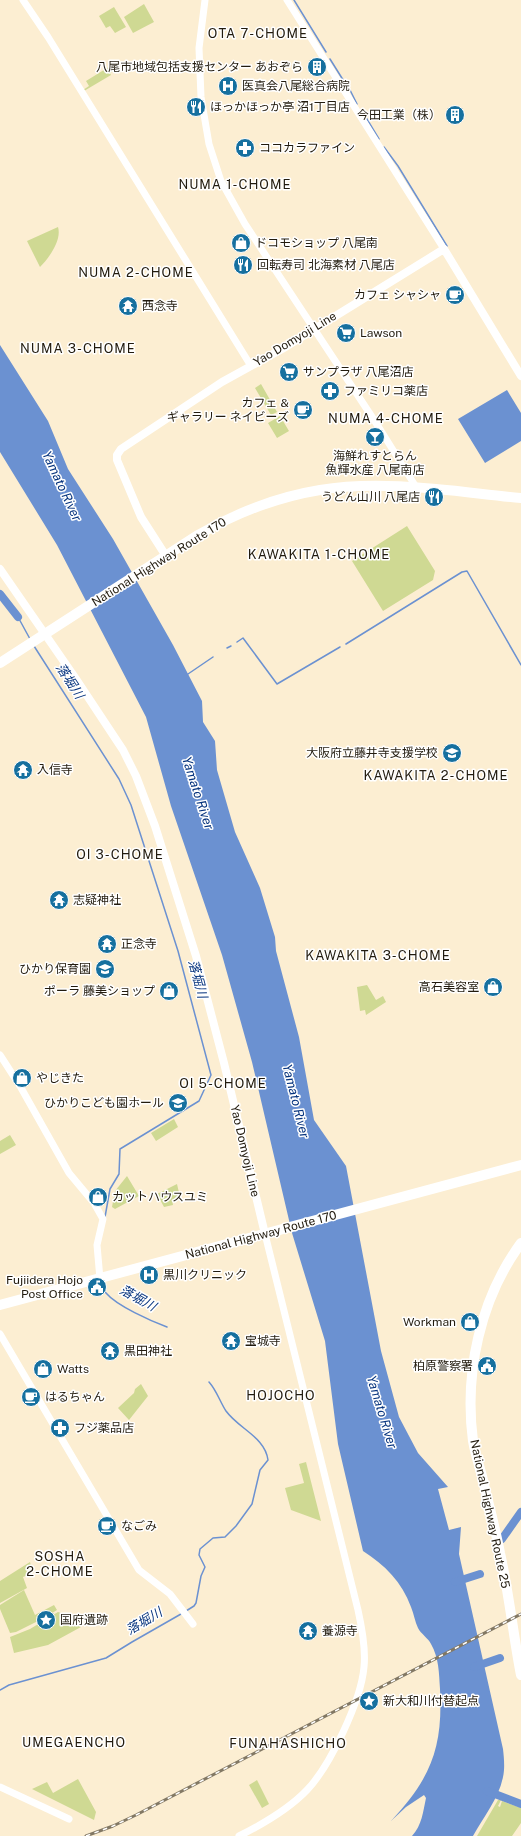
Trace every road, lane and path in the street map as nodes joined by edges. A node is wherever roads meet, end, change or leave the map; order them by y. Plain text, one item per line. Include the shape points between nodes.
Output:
1 (23, 0) edge
2 (205, 0) edge
3 (287, 0) edge
4 (444, 249) junction
5 (313, 329) junction
6 (251, 366) junction
7 (521, 376) edge
8 (416, 485) junction
9 (521, 493) edge
10 (521, 498) edge
11 (162, 556) junction
12 (0, 569) edge
13 (42, 633) junction
14 (0, 658) edge
15 (0, 663) edge
16 (0, 1055) edge
17 (521, 1165) edge
18 (267, 1233) junction
19 (521, 1243) edge
20 (102, 1278) junction
21 (0, 1305) edge
22 (0, 1334) edge
23 (193, 1624) dead end
24 (521, 1675) edge
25 (0, 1787) edge
26 (70, 1819) dead end
27 (239, 1836) edge

1 - 6 street
2 - 5 street via 199,48 201,97 209,144 221,180 244,224
3 - 4 street
4 - 5 main road, Yao Domyoji Line
4 - 7 main road
5 - 6 main road, Yao Domyoji Line
5 - 8 street
6 - 11 main road, Yao Domyoji Line via 142,434 121,449 117,455 137,509
8 - 9 highway, National Highway Route 170
8 - 10 highway, National Highway Route 170
8 - 11 highway, National Highway Route 170 via 371,481 337,483 309,487 258,501 222,519
11 - 13 highway, National Highway Route 170
12 - 13 main road, Yao Domyoji Line
13 - 14 highway, National Highway Route 170
13 - 15 highway, National Highway Route 170
13 - 18 main road, Yao Domyoji Line via 123,750 140,786 172,880 208,1000
16 - 20 street via 69,1173 94,1203 102,1219 97,1245
17 - 18 highway, National Highway Route 170
18 - 20 highway, National Highway Route 170
18 - 27 street via 358,1610 362,1628 364,1666 360,1689 347,1723 307,1790 276,1815
19 - 24 highway, National Highway Route 25 via 498,1283 481,1325 473,1358 470,1399 473,1442 504,1569
20 - 21 highway, National Highway Route 170
22 - 23 street via 139,1570 170,1594
25 - 26 street

